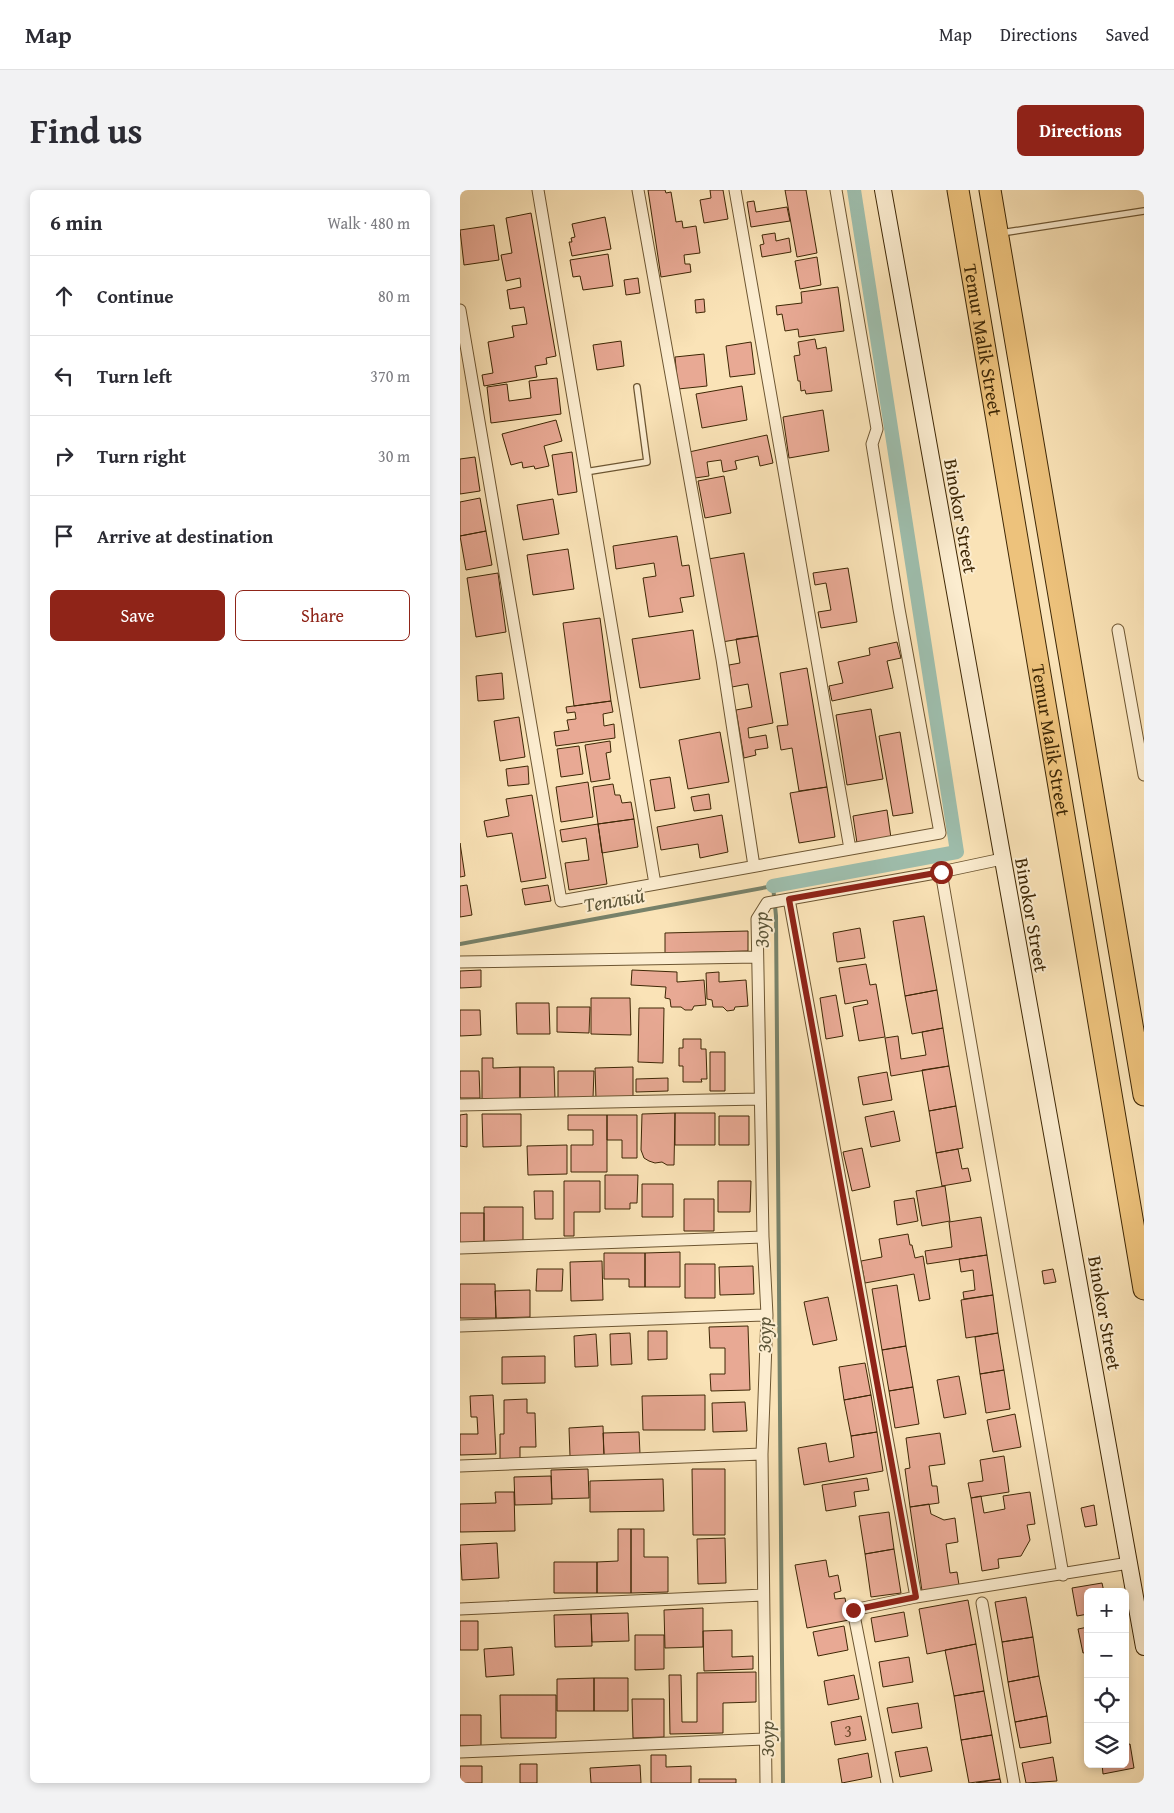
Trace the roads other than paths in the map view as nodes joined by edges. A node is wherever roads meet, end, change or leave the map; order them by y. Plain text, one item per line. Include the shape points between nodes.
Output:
1 (538, 190) edge
2 (638, 190) edge
3 (735, 190) edge
4 (836, 190) edge
5 (883, 190) edge
6 (958, 190) edge
7 (990, 190) edge
8 (1144, 211) edge
9 (996, 234) junction
10 (460, 310) edge
11 (637, 387) dead end
12 (585, 472) junction
13 (1118, 630) dead end
14 (1144, 775) edge
15 (850, 849) junction
16 (1002, 859) junction
17 (754, 866) junction
18 (941, 872) junction
19 (655, 884) junction
20 (789, 899) junction
21 (757, 957) junction
22 (460, 962) edge
23 (1144, 1095) edge
24 (760, 1099) junction
25 (460, 1105) edge
26 (763, 1237) junction
27 (460, 1248) edge
28 (1144, 1289) edge
29 (767, 1315) junction
30 (460, 1326) edge
31 (762, 1454) junction
32 (460, 1466) edge
33 (1130, 1564) junction
34 (1063, 1575) junction
35 (763, 1595) junction
36 (916, 1597) junction
37 (982, 1603) dead end
38 (460, 1609) edge
39 (1144, 1647) edge
40 (766, 1739) junction
41 (460, 1752) edge
42 (766, 1783) edge
43 (887, 1783) edge
44 (1014, 1783) edge

1 - 12 street
2 - 17 street via 722,659
3 - 15 street
4 - 15 street via 877,429 872,444 940,833
5 - 16 main road, Binokor Street
6 - 28 highway, Temur Malik Street
7 - 9 highway, Temur Malik Street
8 - 9 lane
9 - 23 highway, Temur Malik Street
10 - 19 street via 561,901
11 - 12 lane via 647,462
12 - 19 street
13 - 14 street
15 - 17 street
16 - 18 street
16 - 33 main road, Binokor Street
17 - 19 street
18 - 20 street
18 - 34 street
20 - 21 street via 767,903 757,920
20 - 36 street
21 - 22 street
21 - 24 street
24 - 25 street
24 - 26 street
26 - 27 street
26 - 29 street
29 - 30 street
29 - 31 street
31 - 32 street
31 - 35 street
33 - 34 street
33 - 39 main road, Binokor Street
34 - 36 street
35 - 38 street
35 - 40 street
36 - 43 street via 853,1610
37 - 44 street
40 - 41 street
40 - 42 street

